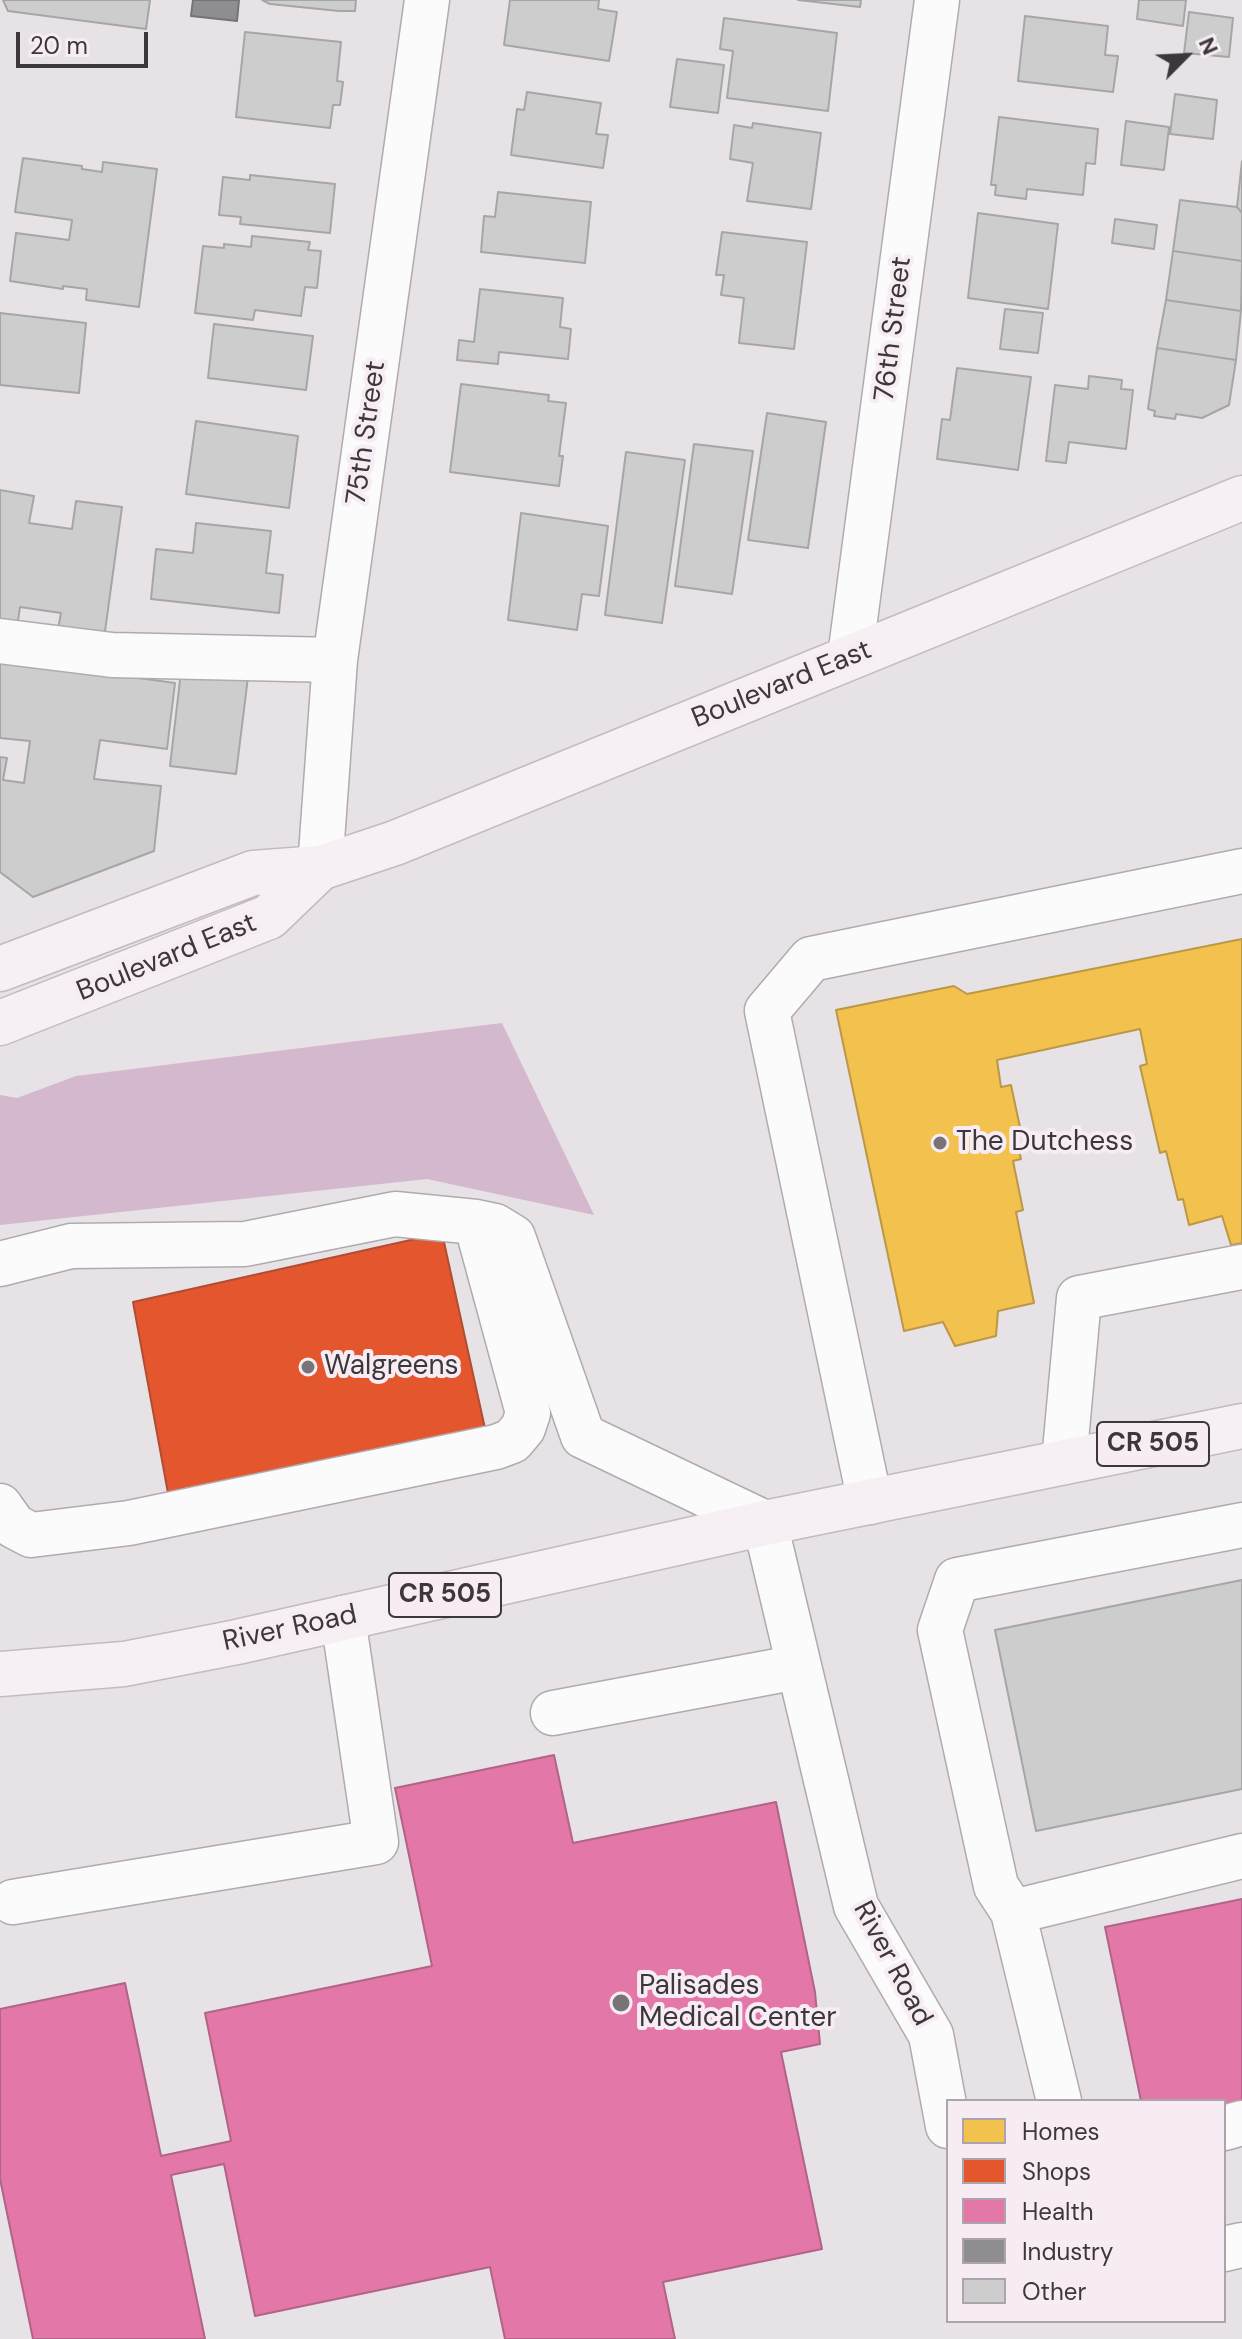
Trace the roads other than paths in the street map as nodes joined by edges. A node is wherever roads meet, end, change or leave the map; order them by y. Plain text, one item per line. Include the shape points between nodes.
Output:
1 (427, 0) edge
2 (937, 0) edge
3 (1231, 502) edge
4 (0, 641) edge
5 (850, 657) junction
6 (335, 660) junction
7 (320, 868) junction
8 (1242, 871) edge
9 (0, 969) edge
10 (0, 1023) edge
11 (476, 1222) junction
12 (0, 1264) edge
13 (1241, 1267) edge
14 (1242, 1426) edge
15 (1064, 1462) junction
16 (870, 1502) junction
17 (0, 1506) edge
18 (765, 1523) junction
19 (1242, 1525) edge
20 (343, 1618) junction
21 (798, 1667) junction
22 (0, 1674) edge
23 (553, 1713) dead end
24 (1242, 1856) edge
25 (13, 1902) dead end
26 (1013, 1912) junction
27 (1059, 2099) edge
28 (946, 2115) edge

1 - 6 street, 75th Street
2 - 5 street, 76th Street
3 - 5 main road, Boulevard East
4 - 6 street via 112,655
5 - 7 main road, Boulevard East via 395,843
6 - 7 street, 75th Street
7 - 9 main road, Boulevard East via 253,873
7 - 10 main road, Boulevard East via 269,917
8 - 16 street via 811,959 767,1011
11 - 12 street via 395,1214 245,1244 71,1246
11 - 17 street via 528,1413 512,1441 129,1523 31,1535 14,1526
11 - 18 street via 513,1237 583,1436
13 - 15 street via 1079,1298
14 - 15 main road, River Road / CR 505
15 - 16 main road, River Road / CR 505
16 - 18 main road, River Road / CR 505
18 - 20 main road, River Road / CR 505
18 - 21 street, River Road
19 - 26 street via 957,1580 940,1630 996,1886
20 - 22 main road, River Road / CR 505 via 124,1664
20 - 25 street via 376,1842
21 - 23 street
21 - 28 street, River Road via 856,1906 931,2035
24 - 26 street
26 - 27 street

